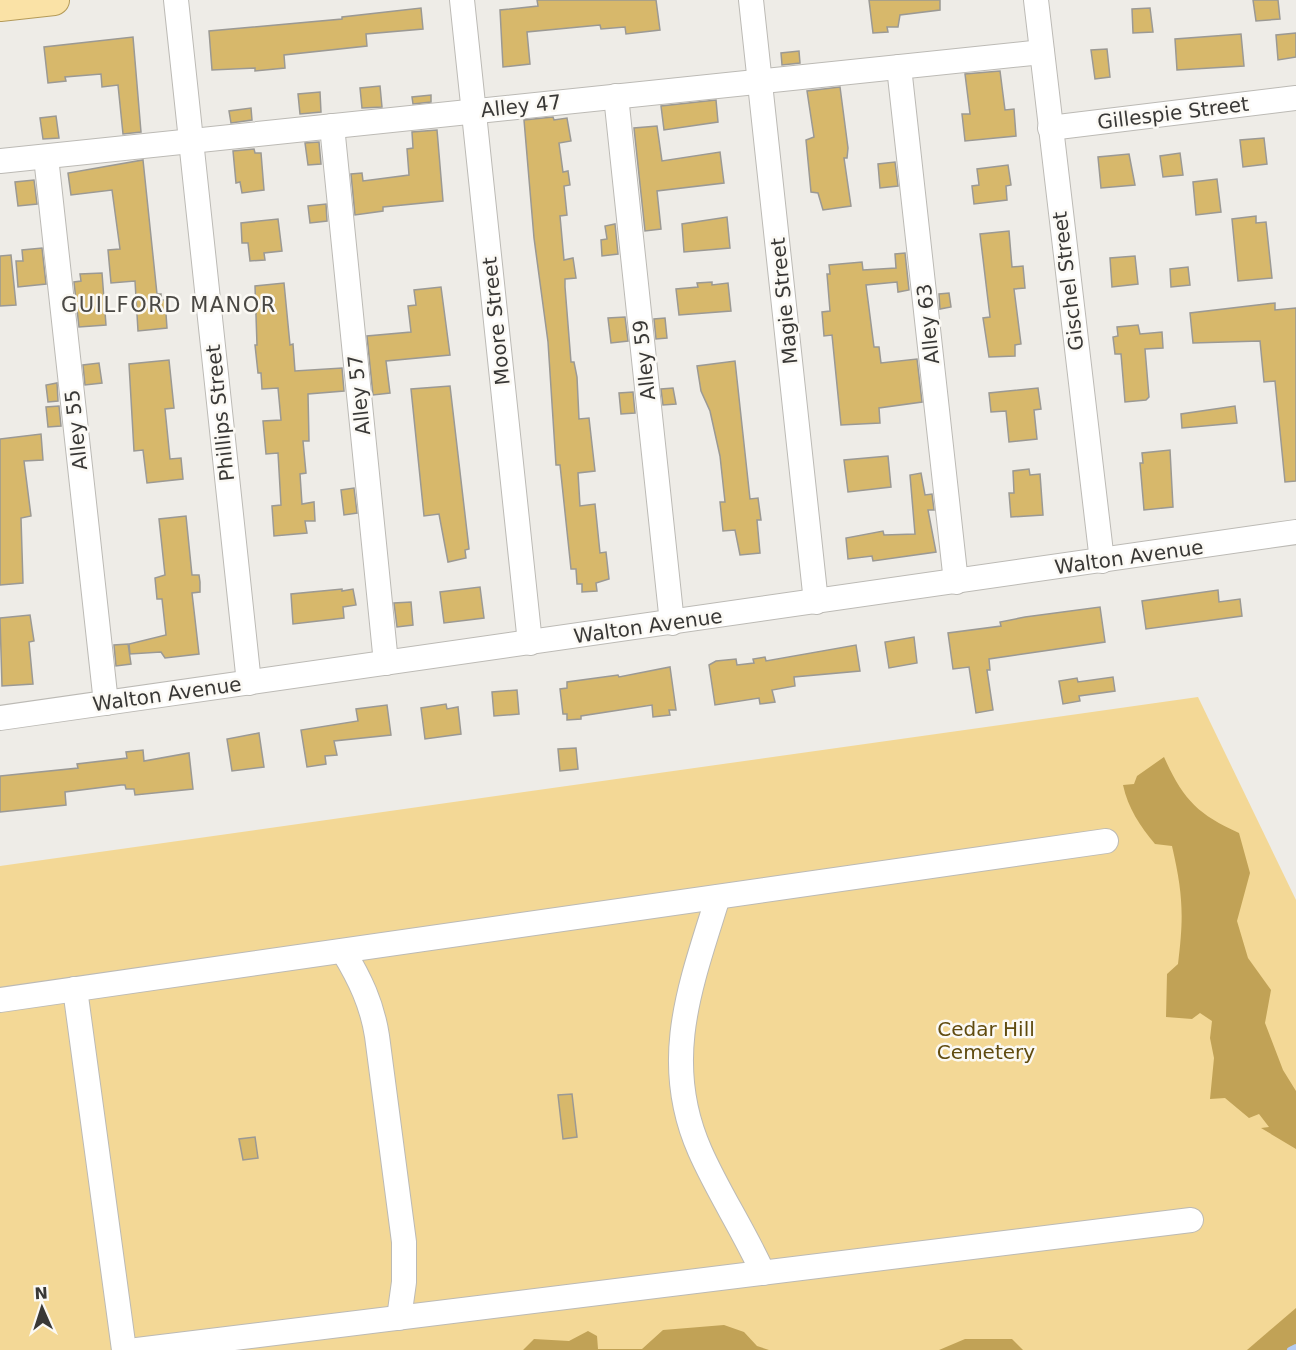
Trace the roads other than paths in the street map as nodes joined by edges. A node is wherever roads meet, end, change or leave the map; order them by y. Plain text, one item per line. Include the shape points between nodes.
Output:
1 (54, 0) edge
2 (176, 0) edge
3 (462, 0) edge
4 (751, 0) edge
5 (1036, 0) edge
6 (0, 6) edge
7 (1042, 51) junction
8 (899, 67) junction
9 (760, 81) junction
10 (616, 96) junction
11 (1296, 98) edge
12 (475, 111) junction
13 (332, 126) junction
14 (1050, 128) junction
15 (191, 141) junction
16 (46, 157) junction
17 (0, 162) edge
18 (1296, 532) edge
19 (1102, 561) junction
20 (956, 582) junction
21 (816, 602) junction
22 (672, 623) junction
23 (530, 643) junction
24 (386, 663) junction
25 (249, 683) junction
26 (106, 703) junction
27 (0, 718) edge
28 (1106, 841) dead end
29 (718, 897) junction
30 (343, 951) junction
31 (75, 989) junction
32 (0, 1000) edge
33 (1191, 1220) dead end
34 (763, 1273) junction
35 (399, 1318) junction
36 (124, 1350) edge
37 (137, 1350) edge

1 - 6 main road
2 - 15 street, Phillips Street
3 - 12 street, Moore Street
4 - 9 street, Magie Street
5 - 7 street, Gischel Street
7 - 8 street, Alley 47
7 - 14 street, Gischel Street
8 - 9 street, Alley 47
8 - 20 street, Alley 63
9 - 10 street, Alley 47
9 - 21 street, Magie Street
10 - 12 street, Alley 47
10 - 22 street, Alley 59
11 - 14 street, Gillespie Street
12 - 13 street, Alley 47
12 - 23 street, Moore Street
13 - 15 street, Alley 47
13 - 24 street, Alley 57
14 - 19 street, Gischel Street
15 - 16 street, Alley 47
15 - 25 street, Phillips Street
16 - 17 street, Alley 47
16 - 26 street, Alley 55
18 - 19 street, Walton Avenue
19 - 20 street, Walton Avenue
20 - 21 street, Walton Avenue
21 - 22 street, Walton Avenue
22 - 23 street, Walton Avenue
23 - 24 street, Walton Avenue
24 - 25 street, Walton Avenue
25 - 26 street, Walton Avenue
26 - 27 street, Walton Avenue
28 - 29 street
29 - 30 street
29 - 34 street via 684,1012 680,1051 683,1088 699,1150
30 - 31 street
30 - 35 street via 373,1010 377,1036 404,1242 405,1282
31 - 32 street
31 - 36 street
33 - 34 street
34 - 35 street
35 - 37 street

